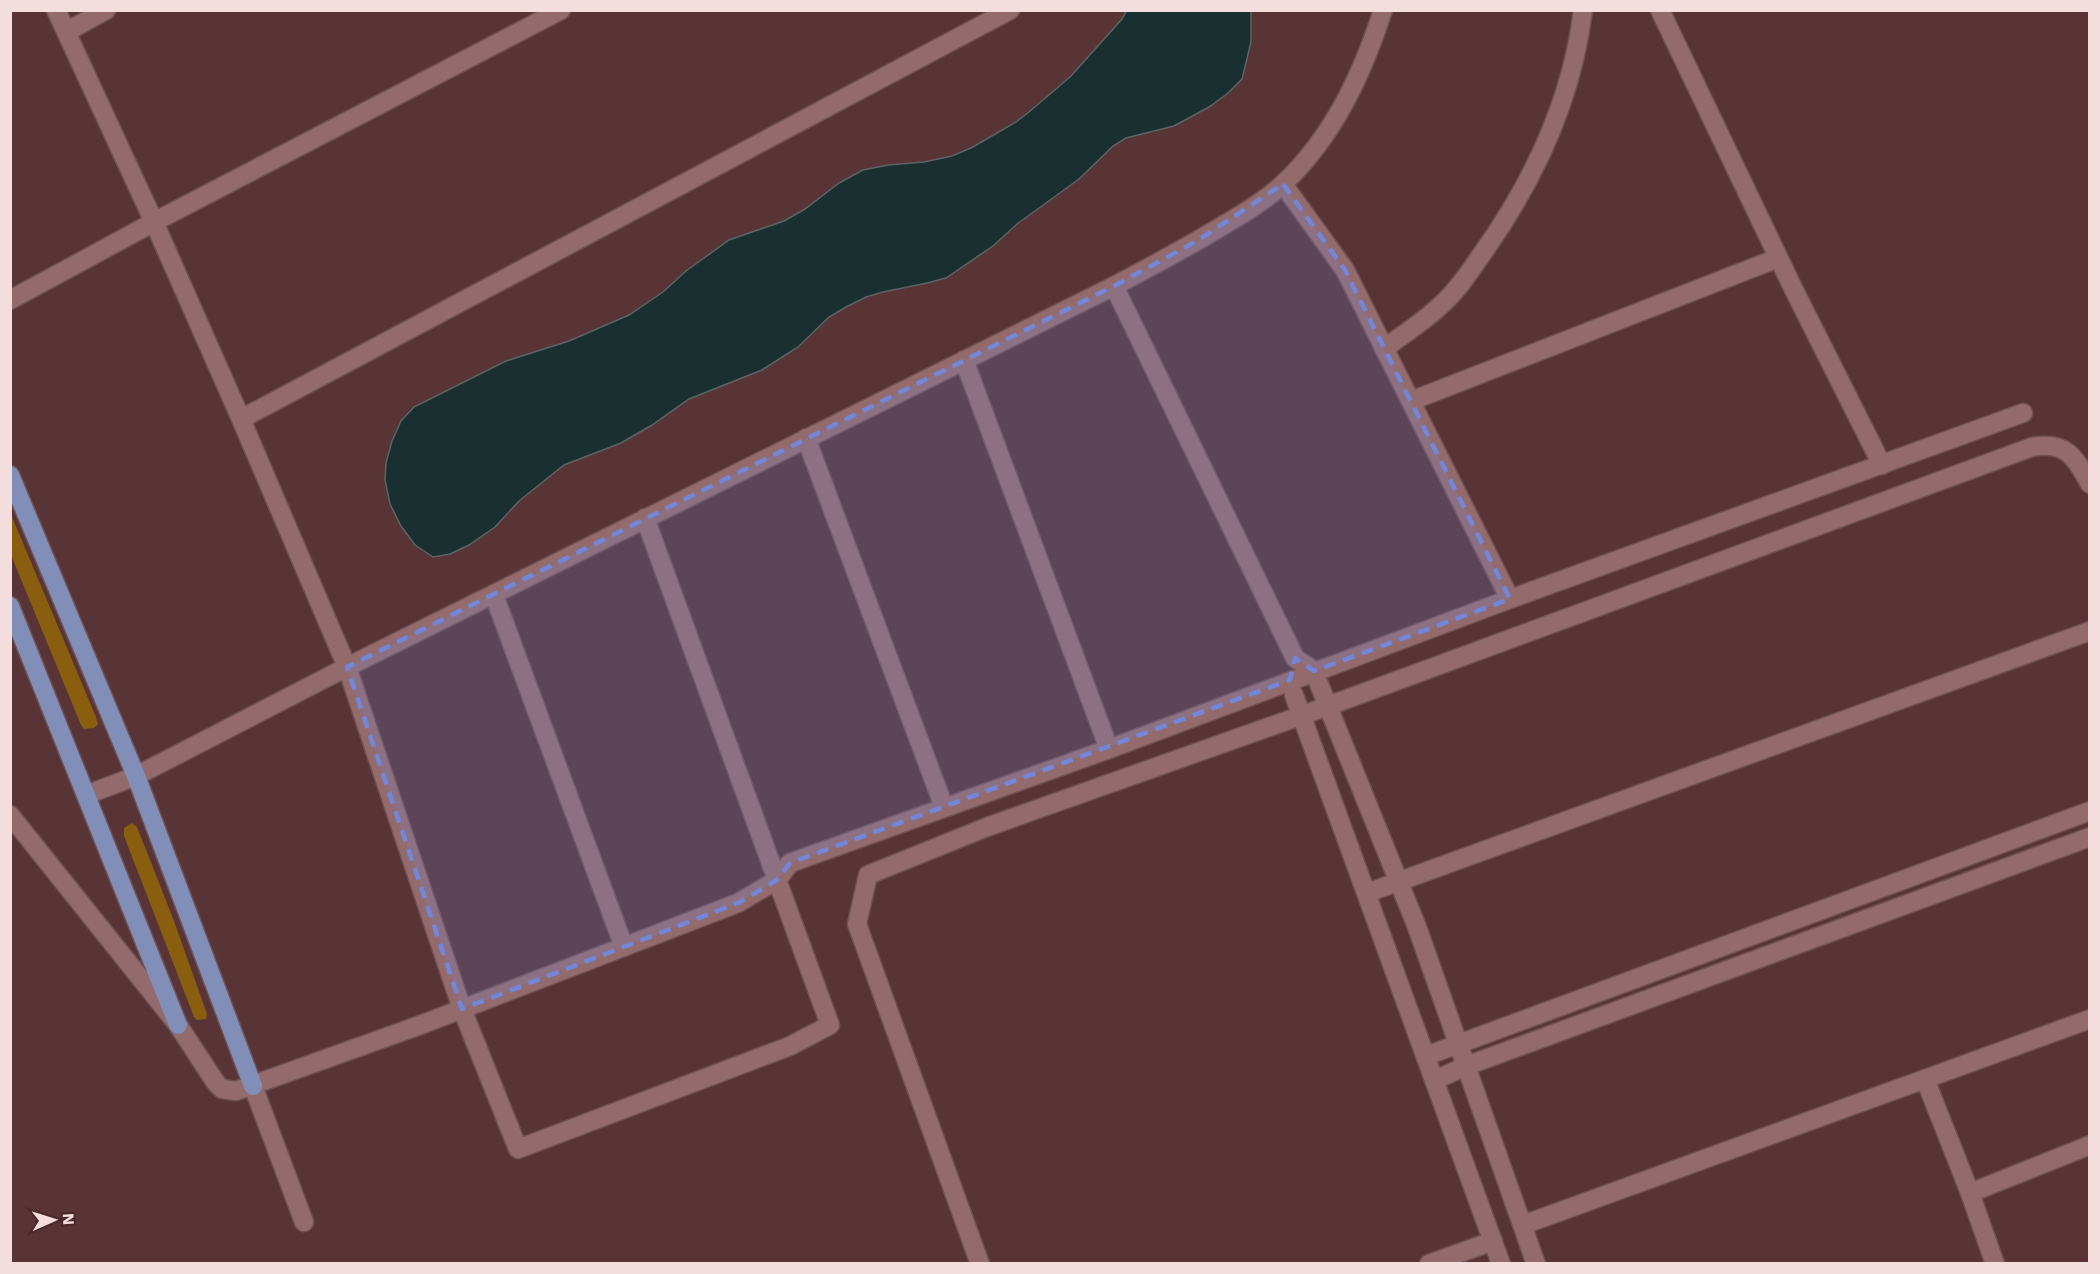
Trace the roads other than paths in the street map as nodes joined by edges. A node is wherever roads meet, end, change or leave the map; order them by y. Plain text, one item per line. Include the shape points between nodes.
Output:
1 (56, 10) edge
2 (106, 10) edge
3 (561, 10) edge
4 (1010, 10) edge
5 (1383, 10) edge
6 (1583, 10) edge
7 (1660, 10) edge
8 (66, 32) junction
9 (1283, 184) junction
10 (154, 222) junction
11 (1778, 258) junction
12 (1114, 286) junction
13 (10, 300) edge
14 (1384, 349) junction
15 (964, 360) junction
16 (1411, 401) junction
17 (2023, 413) dead end
18 (241, 418) junction
19 (806, 438) junction
20 (1882, 465) junction
21 (10, 475) edge
22 (2090, 484) edge
23 (645, 518) junction
24 (495, 595) junction
25 (1510, 598) junction
26 (10, 606) edge
27 (2090, 631) edge
28 (1295, 658) junction
29 (346, 667) junction
30 (1316, 678) junction
31 (1292, 688) junction
32 (1328, 706) junction
33 (1302, 715) junction
34 (1109, 749) junction
35 (136, 776) junction
36 (86, 795) junction
37 (945, 807) junction
38 (2090, 811) edge
39 (10, 815) edge
40 (2019, 837) junction
41 (2090, 837) edge
42 (2028, 860) junction
43 (777, 880) junction
44 (1398, 882) junction
45 (1367, 893) junction
46 (1840, 903) junction
47 (1849, 925) junction
48 (624, 947) junction
49 (1667, 967) junction
50 (1675, 989) junction
51 (462, 1009) junction
52 (2090, 1019) edge
53 (178, 1025) junction
54 (1458, 1043) junction
55 (1426, 1056) junction
56 (1466, 1066) junction
57 (1925, 1079) junction
58 (1434, 1080) junction
59 (253, 1086) junction
60 (2090, 1145) edge
61 (1970, 1193) junction
62 (304, 1222) dead end
63 (1524, 1230) junction
64 (1497, 1251) edge
65 (981, 1263) edge
66 (1429, 1263) edge
67 (1536, 1263) edge
68 (1995, 1263) edge

1 - 8 street
2 - 8 street
3 - 10 street
4 - 18 street
5 - 9 street via 1357,80 1336,118
6 - 14 street via 1574,62 1550,136 1509,215 1443,304
7 - 11 street
8 - 10 street
9 - 12 street via 1197,242
9 - 14 street via 1345,270
10 - 13 street
10 - 18 street
11 - 16 street
11 - 20 street
12 - 15 street
12 - 28 street
14 - 16 street
15 - 19 street
15 - 34 street
16 - 25 street
17 - 20 street
18 - 29 street
19 - 23 street
19 - 37 street
20 - 25 street
21 - 35 main road
22 - 32 street via 2062,447 2032,447
23 - 24 street
23 - 43 street
24 - 29 street
24 - 48 street
25 - 30 street
26 - 36 main road
27 - 44 street
28 - 30 street
28 - 31 street
29 - 35 street
29 - 51 street
30 - 31 street
30 - 32 street
31 - 33 street
31 - 34 street
32 - 33 street
32 - 44 street
33 - 45 street
33 - 65 street via 987,827 868,875 857,924
34 - 37 street
35 - 36 street
35 - 59 main road
36 - 53 main road
37 - 43 street via 790,863
38 - 40 street
39 - 53 street
40 - 42 street
40 - 46 street
41 - 42 street
42 - 47 street
43 - 48 street via 738,903
43 - 51 street via 830,1025 789,1046 518,1149
44 - 45 street
44 - 54 street
45 - 55 street
46 - 47 street
46 - 49 street
47 - 50 street
48 - 51 street
49 - 50 street
49 - 54 street
50 - 56 street
51 - 59 street
52 - 57 street
53 - 59 street via 222,1089 236,1091
54 - 55 street
54 - 56 street
55 - 58 street
56 - 58 street
56 - 63 street
57 - 61 street
57 - 63 street
58 - 64 street
59 - 62 street
60 - 61 street
61 - 68 street
63 - 64 street
63 - 67 street
64 - 66 street

